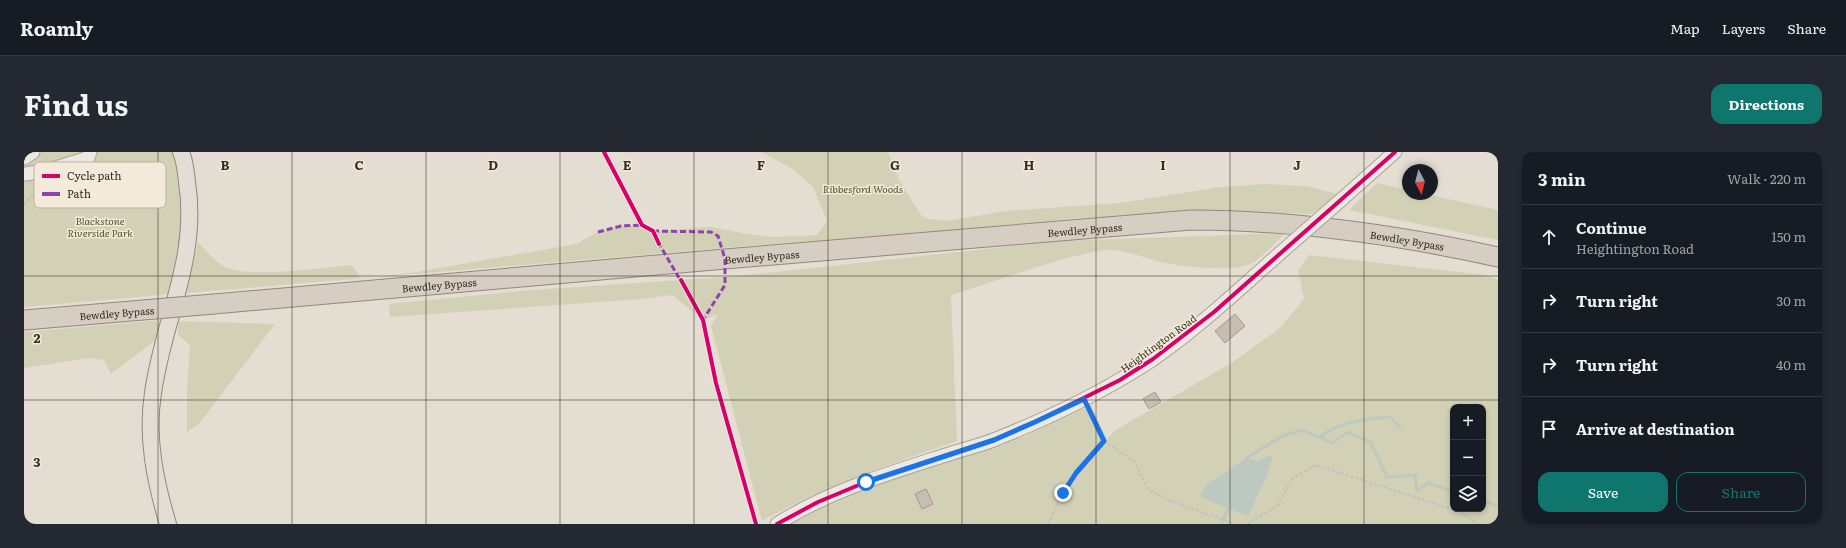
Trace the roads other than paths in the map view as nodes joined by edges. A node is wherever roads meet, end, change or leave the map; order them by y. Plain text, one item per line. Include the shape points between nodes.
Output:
1 (33, 152) edge
2 (90, 152) edge
3 (181, 152) edge
4 (1395, 152) edge
5 (24, 158) edge
6 (75, 162) edge
7 (34, 173) edge
8 (26, 174) dead end
9 (1498, 257) edge
10 (24, 320) edge
11 (168, 524) edge
12 (776, 524) edge

1 - 5 street
2 - 6 street via 88,158
3 - 11 main road via 189,196 190,236 175,304 156,370 150,425 158,492
4 - 12 street, Heightington Road, bridge via 1214,312 1153,359 1120,380 994,440 900,470 824,499
7 - 8 street
9 - 10 highway, Bewdley Bypass, bridge via 1339,230 1279,223 1191,220

